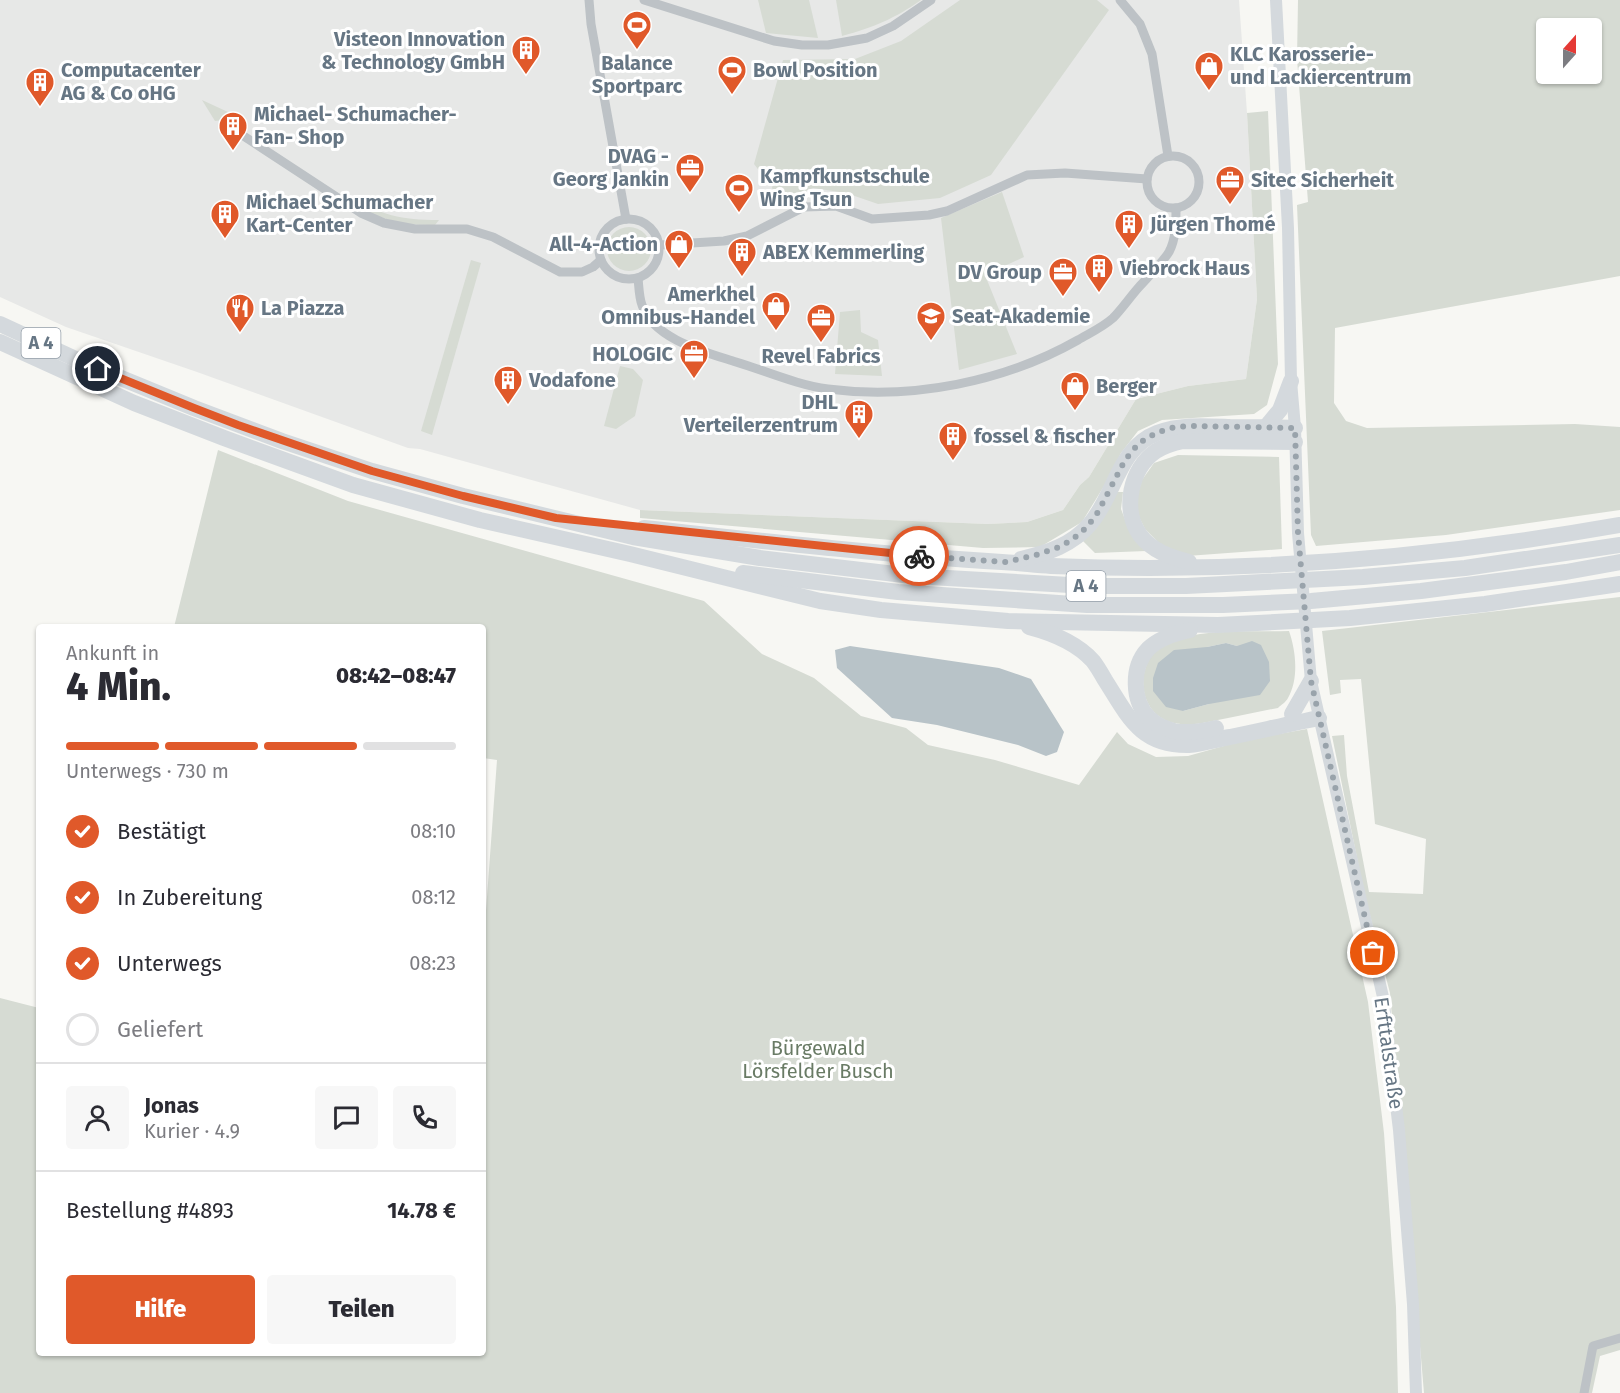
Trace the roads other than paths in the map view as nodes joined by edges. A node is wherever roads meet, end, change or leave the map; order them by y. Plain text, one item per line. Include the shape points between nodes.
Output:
1 (589, 0) edge
2 (644, 0) edge
3 (932, 0) edge
4 (1120, 0) edge
5 (1276, 0) edge
6 (239, 133) dead end
7 (1168, 156) junction
8 (1147, 179) junction
9 (1176, 208) junction
10 (626, 219) junction
11 (660, 245) junction
12 (601, 260) junction
13 (638, 278) junction
14 (0, 324) edge
15 (0, 342) edge
16 (1292, 381) junction
17 (1265, 428) junction
18 (1295, 435) junction
19 (556, 518) junction
20 (1620, 525) edge
21 (1620, 545) edge
22 (630, 554) junction
23 (1006, 562) junction
24 (1620, 562) edge
25 (1213, 566) junction
26 (1616, 585) edge
27 (1008, 621) junction
28 (1218, 625) junction
29 (1311, 681) junction
30 (1292, 714) junction
31 (1318, 714) junction
32 (1620, 1338) edge
33 (1416, 1393) edge
34 (1584, 1393) edge

1 - 10 street
2 - 3 street via 774,41 802,45 867,38
4 - 7 street via 1140,24 1152,54
5 - 16 main road, Erfttalstraße
6 - 12 street via 361,213 384,223 415,229 467,229 493,237 560,272 582,272
7 - 8 street via 1154,164
7 - 9 street via 1185,158 1199,178 1197,194
8 - 9 street via 1155,200
8 - 11 street via 1065,173 1027,175 947,211 872,219 836,206 804,207 747,236
9 - 13 street via 1176,232 1168,252 1113,318 1098,329 1060,350 1002,372 907,391 825,389 690,346 651,321 642,306
10 - 11 street via 636,219 652,228
10 - 12 street via 603,233
11 - 13 street via 657,262
12 - 13 street via 620,278
14 - 19 highway, A 4 via 149,390 282,441 372,471
15 - 22 highway, A 4 via 134,404 353,485 480,520
16 - 17 highway via 1280,410
16 - 18 main road, Erfttalstraße
17 - 18 highway
17 - 23 highway via 1193,426 1156,433 1139,443 1125,460 1098,512 1081,533 1050,551
18 - 25 highway via 1183,441 1157,451 1142,467 1130,502 1139,533 1164,554
18 - 29 main road, Erfttalstraße via 1299,553
19 - 21 highway, A 4 via 633,537 760,558 912,576 1088,586 1186,586 1364,577 1465,568
19 - 23 highway
20 - 25 highway via 1420,553
22 - 24 highway, A 4 via 761,576 898,592 1087,605 1311,601 1494,582
22 - 27 highway via 820,601
23 - 25 highway
26 - 28 highway via 1350,618
27 - 28 highway
27 - 31 highway via 1047,632 1076,646 1093,661 1135,725 1151,738 1167,743 1190,745
28 - 30 highway via 1179,632 1148,650 1137,671 1135,687 1149,718 1175,731 1194,732
29 - 30 highway
29 - 31 main road, Erfttalstraße
30 - 31 highway
31 - 33 main road, Erfttalstraße via 1383,997 1399,1130
32 - 34 street via 1593,1346

